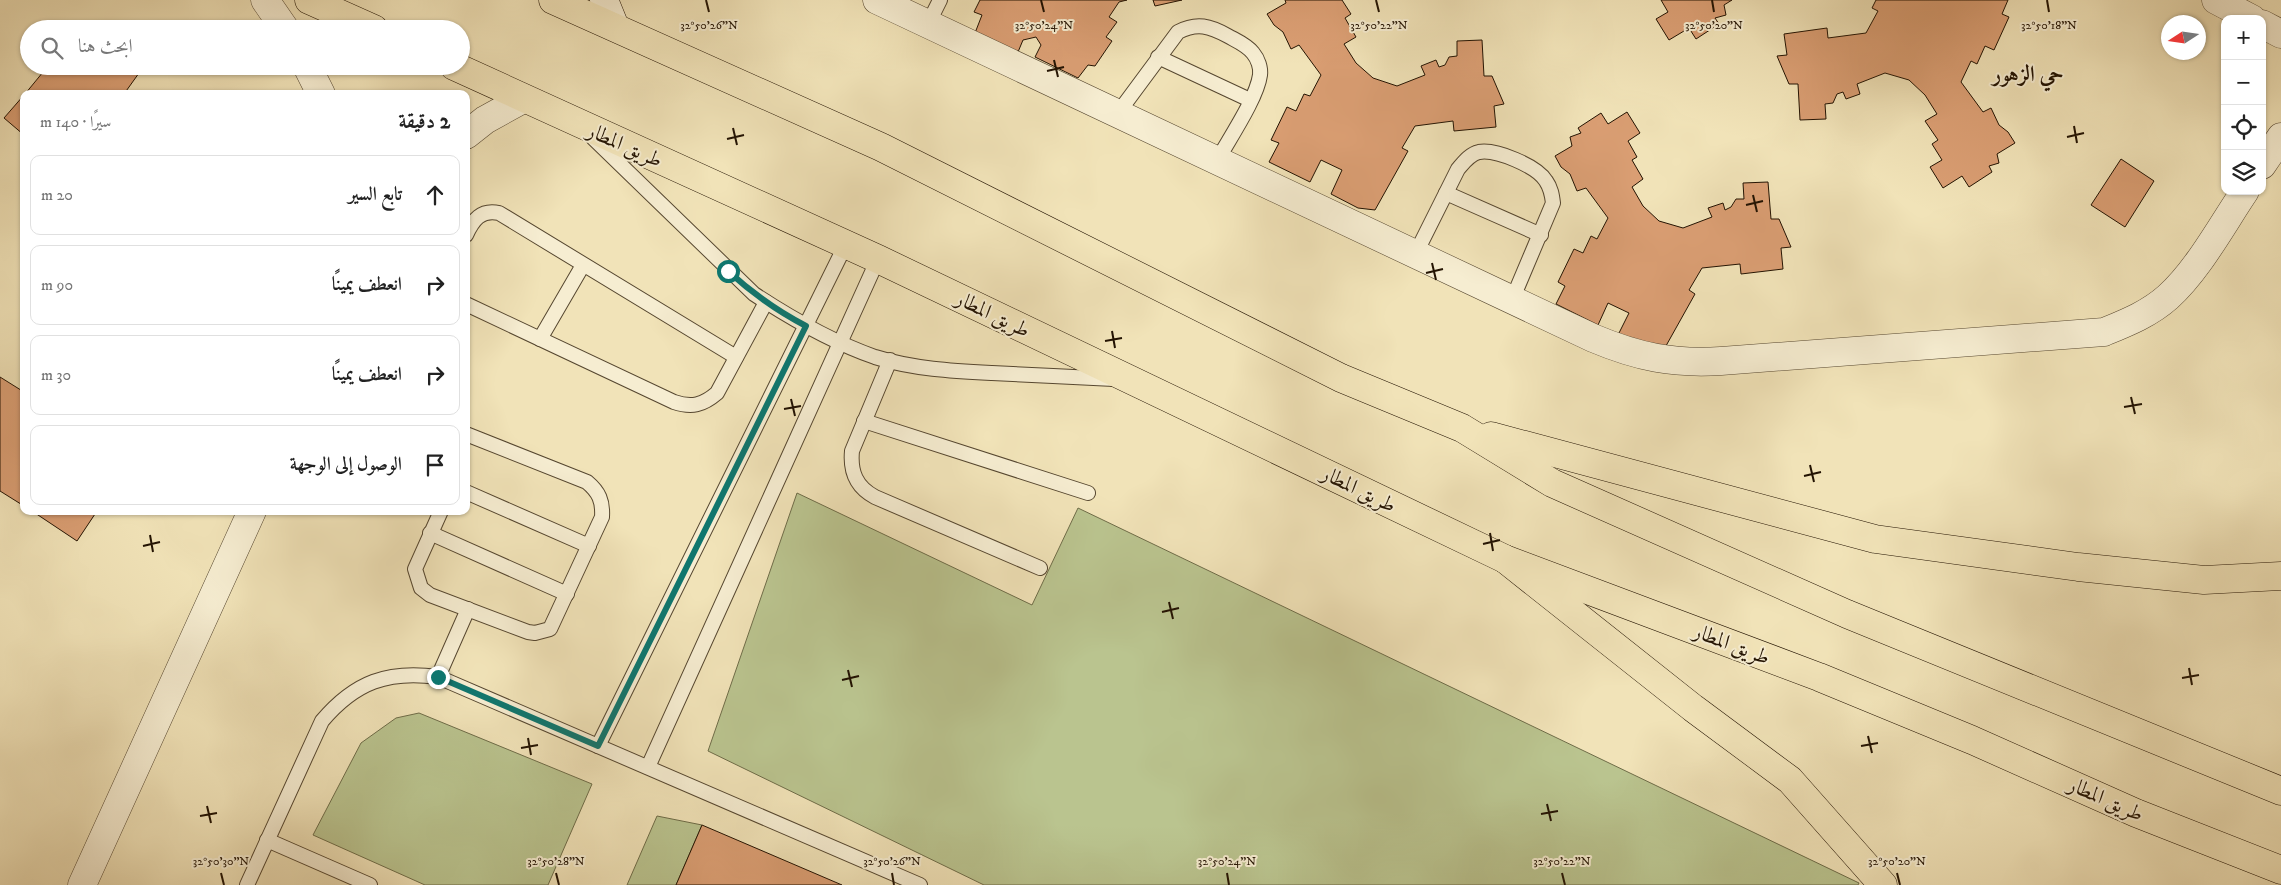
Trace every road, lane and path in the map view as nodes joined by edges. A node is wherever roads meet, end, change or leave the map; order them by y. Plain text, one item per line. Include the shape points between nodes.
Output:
1 (265, 0) edge
2 (310, 0) edge
3 (553, 0) edge
4 (604, 0) edge
5 (877, 0) edge
6 (940, 0) edge
7 (2216, 0) edge
8 (2244, 15) edge
9 (279, 20) edge
10 (354, 20) edge
11 (928, 24) junction
12 (2266, 26) edge
13 (615, 27) junction
14 (2281, 34) edge
15 (1158, 57) junction
16 (470, 74) edge
17 (312, 75) edge
18 (319, 90) edge
19 (523, 99) junction
20 (1250, 100) junction
21 (1118, 113) junction
22 (580, 125) junction
23 (470, 132) edge
24 (2281, 137) edge
25 (2266, 159) edge
26 (1217, 161) junction
27 (1446, 193) junction
28 (2242, 195) edge
29 (470, 228) edge
30 (1541, 235) junction
31 (846, 244) junction
32 (1415, 255) junction
33 (878, 258) junction
34 (584, 264) junction
35 (1512, 300) junction
36 (766, 302) junction
37 (470, 306) edge
38 (806, 326) junction
39 (540, 339) junction
40 (840, 342) junction
41 (736, 358) junction
42 (890, 360) junction
43 (1133, 380) junction
44 (864, 421) junction
45 (1462, 428) junction
46 (470, 436) edge
47 (1088, 493) dead end
48 (470, 494) edge
49 (250, 515) edge
50 (439, 515) edge
51 (430, 533) junction
52 (589, 546) junction
53 (1505, 559) junction
54 (1040, 568) dead end
55 (2281, 576) edge
56 (567, 594) junction
57 (468, 610) junction
58 (438, 677) junction
59 (598, 746) junction
60 (648, 767) junction
61 (2281, 792) edge
62 (267, 840) junction
63 (2281, 870) edge
64 (82, 885) edge
65 (246, 885) edge
66 (370, 885) edge
67 (920, 885) edge
68 (1883, 885) edge

1 - 9 street
2 - 10 highway
3 - 13 highway
4 - 13 street
5 - 11 street
6 - 11 lane
7 - 8 street
11 - 21 street
12 - 14 street
13 - 45 highway via 881,147 1341,378
15 - 20 lane
15 - 20 lane via 1178,32 1189,26 1202,25 1214,29 1245,45 1259,63 1260,74
15 - 21 lane
16 - 19 highway, طريق المطار
17 - 18 street
19 - 22 highway, طريق المطار
19 - 23 street
20 - 26 lane
21 - 26 street
22 - 31 highway, طريق المطار
22 - 36 lane via 728,271
24 - 25 street
26 - 32 street
27 - 30 lane
27 - 30 lane via 1458,169 1478,152 1491,152 1537,170 1552,191 1553,203
27 - 32 lane
28 - 35 street via 2192,269 2168,297 2138,318 2104,332 1688,363 1623,351
29 - 34 lane via 476,217 484,212 499,213
30 - 35 lane
31 - 33 highway, طريق المطار
31 - 38 lane
32 - 35 street
33 - 40 lane
33 - 43 highway, طريق المطار
34 - 39 lane
34 - 41 lane
36 - 38 lane
36 - 41 lane
37 - 39 lane
38 - 40 lane
38 - 59 lane
39 - 41 lane via 684,405 694,406 717,392
40 - 42 lane
40 - 60 lane
42 - 43 lane via 949,370
42 - 44 lane
43 - 53 highway, طريق المطار
44 - 47 lane
44 - 54 lane via 852,452 851,464 854,477 866,492
45 - 55 highway via 1875,539 2078,567 2204,580
45 - 61 highway via 1552,482 1838,610
46 - 52 lane via 595,488 603,507 602,517
48 - 52 lane
49 - 64 street
50 - 51 lane
51 - 56 lane
51 - 57 lane via 418,559 416,579 430,595
52 - 56 lane
53 - 63 highway, طريق المطار via 1819,677 2136,813
53 - 68 highway via 1693,708 1790,780
56 - 57 lane via 550,629 535,633
57 - 58 lane
58 - 59 lane
58 - 62 lane via 394,675 373,681 336,705 322,721
59 - 60 lane
60 - 67 lane
62 - 65 lane
62 - 66 lane

